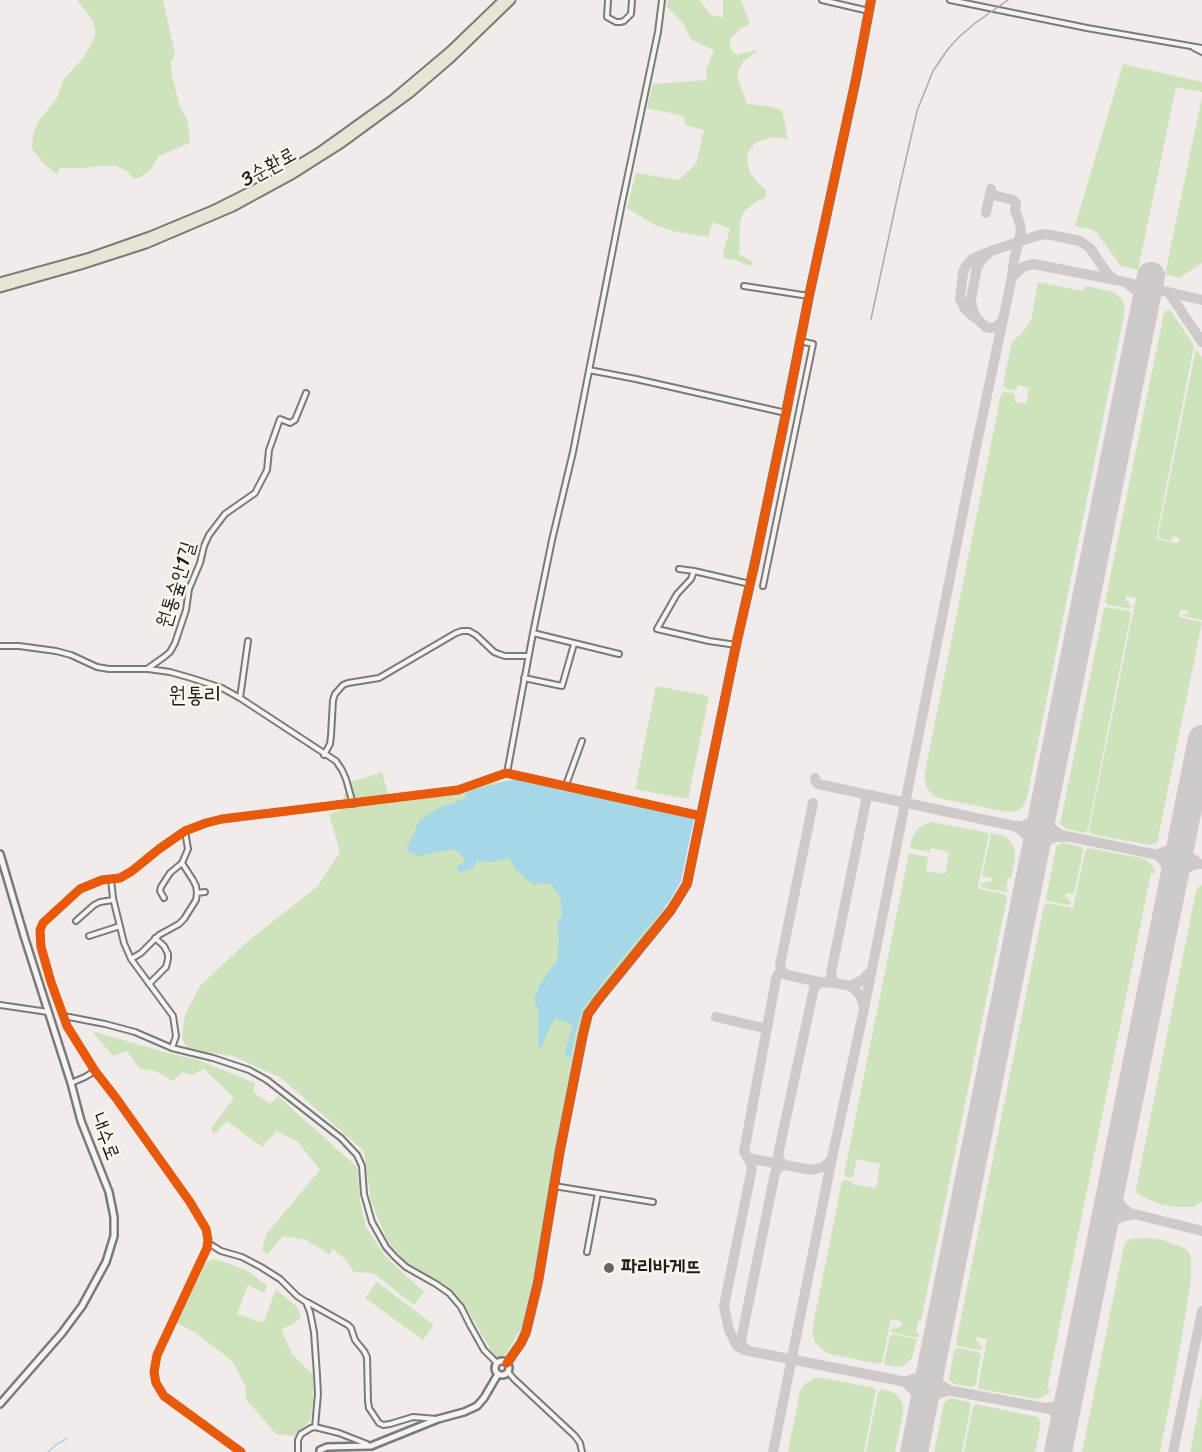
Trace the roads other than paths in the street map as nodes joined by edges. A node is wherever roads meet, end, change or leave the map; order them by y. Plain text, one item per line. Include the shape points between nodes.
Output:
1 (503, 0) edge
2 (511, 0) edge
3 (608, 0) edge
4 (632, 0) edge
5 (663, 0) edge
6 (822, 0) edge
7 (871, 0) edge
8 (950, 0) edge
9 (965, 2) edge
10 (869, 11) junction
11 (1202, 50) edge
12 (0, 281) edge
13 (16, 281) junction
14 (744, 286) dead end
15 (0, 289) edge
16 (809, 296) junction
17 (800, 341) junction
18 (589, 370) junction
19 (306, 393) dead end
20 (786, 413) junction
21 (679, 569) dead end
22 (694, 571) junction
23 (750, 584) junction
24 (764, 586) dead end
25 (533, 633) junction
26 (248, 641) dead end
27 (574, 644) junction
28 (736, 645) junction
29 (0, 646) edge
30 (619, 654) dead end
31 (528, 656) junction
32 (147, 669) junction
33 (524, 678) junction
34 (240, 698) junction
35 (582, 741) dead end
36 (324, 755) junction
37 (506, 773) junction
38 (566, 785) junction
39 (353, 804) junction
40 (701, 816) junction
41 (185, 831) junction
42 (0, 854) edge
43 (182, 863) junction
44 (111, 879) junction
45 (205, 892) dead end
46 (197, 893) junction
47 (164, 898) dead end
48 (113, 900) junction
49 (76, 921) dead end
50 (120, 926) junction
51 (89, 936) dead end
52 (155, 938) junction
53 (131, 959) junction
54 (149, 984) junction
55 (0, 1005) edge
56 (48, 1012) junction
57 (63, 1016) junction
58 (172, 1048) junction
59 (95, 1071) junction
60 (71, 1083) junction
61 (554, 1186) junction
62 (598, 1193) junction
63 (653, 1202) dead end
64 (208, 1244) junction
65 (587, 1252) dead end
66 (306, 1302) junction
67 (497, 1363) junction
68 (507, 1363) junction
69 (508, 1372) junction
70 (498, 1374) junction
71 (0, 1404) edge
72 (438, 1419) junction
73 (315, 1427) junction
74 (371, 1446) junction
75 (241, 1452) edge
76 (298, 1452) edge
77 (320, 1452) edge
78 (582, 1452) edge

1 - 13 highway, 3순환로 via 393,99 273,180 150,236
2 - 13 highway, 3순환로 via 409,94 290,177 233,207 146,243
3 - 4 street via 607,17 616,22 631,15
5 - 18 street
6 - 10 street
7 - 10 street
8 - 9 street
9 - 11 street
10 - 16 street
12 - 13 highway, 3순환로
13 - 15 highway, 3순환로
14 - 16 street
16 - 17 street
17 - 20 street
17 - 24 street via 813,344
18 - 20 street
18 - 25 street
19 - 32 street, 원통숲안1길 via 295,420 290,423 280,419 269,450 267,470 257,490 225,514 209,535 175,643 170,652
20 - 23 street
21 - 22 street
22 - 23 street
22 - 28 street via 657,629
23 - 28 street
25 - 27 street
25 - 31 street
26 - 34 street
27 - 30 street
27 - 33 street via 562,686
28 - 40 street
29 - 32 street via 56,651 102,668
31 - 33 street
31 - 36 street via 499,654 476,635 462,631 379,678 343,685 333,700 330,744
32 - 34 street via 207,682
33 - 37 street
34 - 36 street
35 - 38 street
36 - 39 street via 336,761 342,770
37 - 38 street
37 - 39 street via 458,790
38 - 40 street
39 - 41 street via 222,819
40 - 61 street via 683,893 588,1014
41 - 43 street via 188,849
41 - 44 street via 132,871
42 - 56 street, 내수로
43 - 46 street via 194,880
43 - 47 street via 164,881 160,891
44 - 48 street
44 - 57 street via 80,889 40,930 41,946
45 - 46 street
46 - 52 street via 184,919
48 - 49 street via 94,905
48 - 50 street
50 - 51 street
50 - 53 street
52 - 53 street
52 - 54 street via 164,946 168,959 166,967
53 - 54 street
54 - 58 street via 173,1016 176,1036
55 - 56 street
56 - 60 street, 내수로
57 - 58 street via 135,1032
57 - 59 street
58 - 67 street via 249,1070 341,1138 362,1166 367,1207 386,1247 406,1267 449,1293 484,1350
59 - 60 street
59 - 64 street via 190,1202 206,1229
60 - 71 street, 내수로 via 81,1121 112,1201 112,1243 101,1273 77,1312
61 - 62 street
61 - 68 street via 526,1332
62 - 63 street
62 - 65 street
64 - 66 street via 261,1267
64 - 75 street via 154,1372 164,1396
66 - 72 street via 351,1328 368,1357 368,1401 379,1423 413,1417
66 - 73 street via 314,1332 318,1394
67 - 68 street
67 - 70 street
68 - 69 street
69 - 70 street
69 - 78 street via 574,1436
70 - 72 street via 477,1406
72 - 74 street
73 - 74 street
73 - 76 street via 302,1434
74 - 77 street via 327,1446

